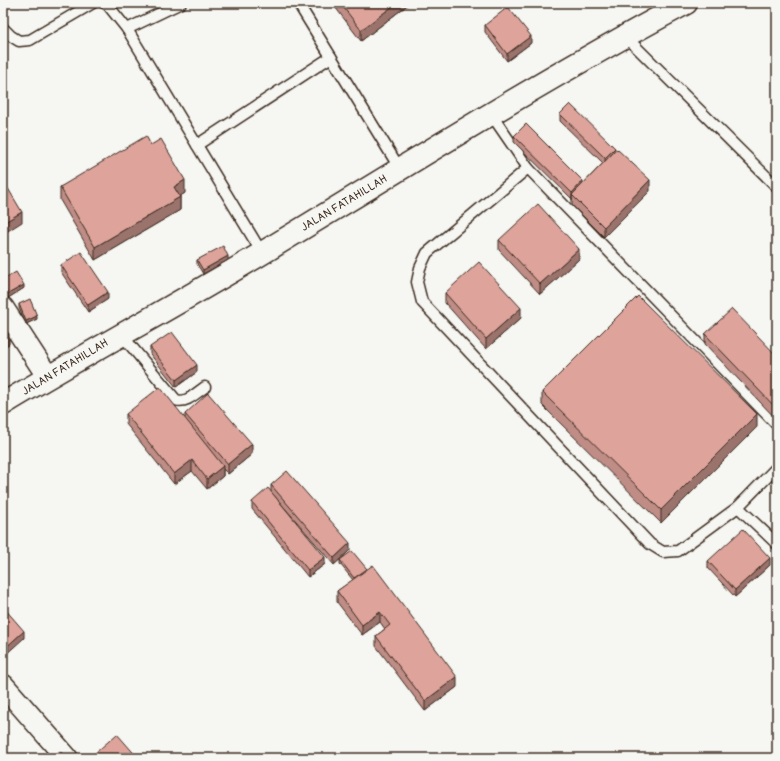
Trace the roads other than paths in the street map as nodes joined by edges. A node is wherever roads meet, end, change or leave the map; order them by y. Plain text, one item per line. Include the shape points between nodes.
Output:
1 (93, 3) edge
2 (104, 3) edge
3 (181, 3) edge
4 (298, 3) edge
5 (686, 3) edge
6 (3, 28) edge
7 (127, 29) junction
8 (625, 36) junction
9 (331, 57) junction
10 (491, 114) junction
11 (197, 145) junction
12 (528, 168) junction
13 (400, 169) junction
14 (777, 187) edge
15 (262, 253) junction
16 (3, 308) edge
17 (121, 334) junction
18 (48, 377) junction
19 (205, 387) dead end
20 (3, 404) edge
21 (777, 425) edge
22 (777, 467) edge
23 (738, 507) junction
24 (777, 544) edge
25 (3, 685) edge
26 (67, 758) edge

1 - 6 lane via 30,40 19,41
2 - 7 lane
3 - 7 lane
4 - 9 lane
5 - 8 street, JALAN FATAHILLAH
7 - 11 lane
8 - 10 street, JALAN FATAHILLAH
8 - 14 lane
9 - 11 lane
9 - 13 lane
10 - 12 lane
10 - 13 street, JALAN FATAHILLAH
11 - 15 lane
12 - 21 lane
12 - 23 lane via 427,253 416,282 422,302 650,544 663,552 678,551
13 - 15 street, JALAN FATAHILLAH
15 - 17 street, JALAN FATAHILLAH
16 - 18 street
17 - 18 street, JALAN FATAHILLAH
17 - 19 lane via 176,400 185,401
18 - 20 street, JALAN FATAHILLAH
22 - 23 lane
23 - 24 lane
25 - 26 street

